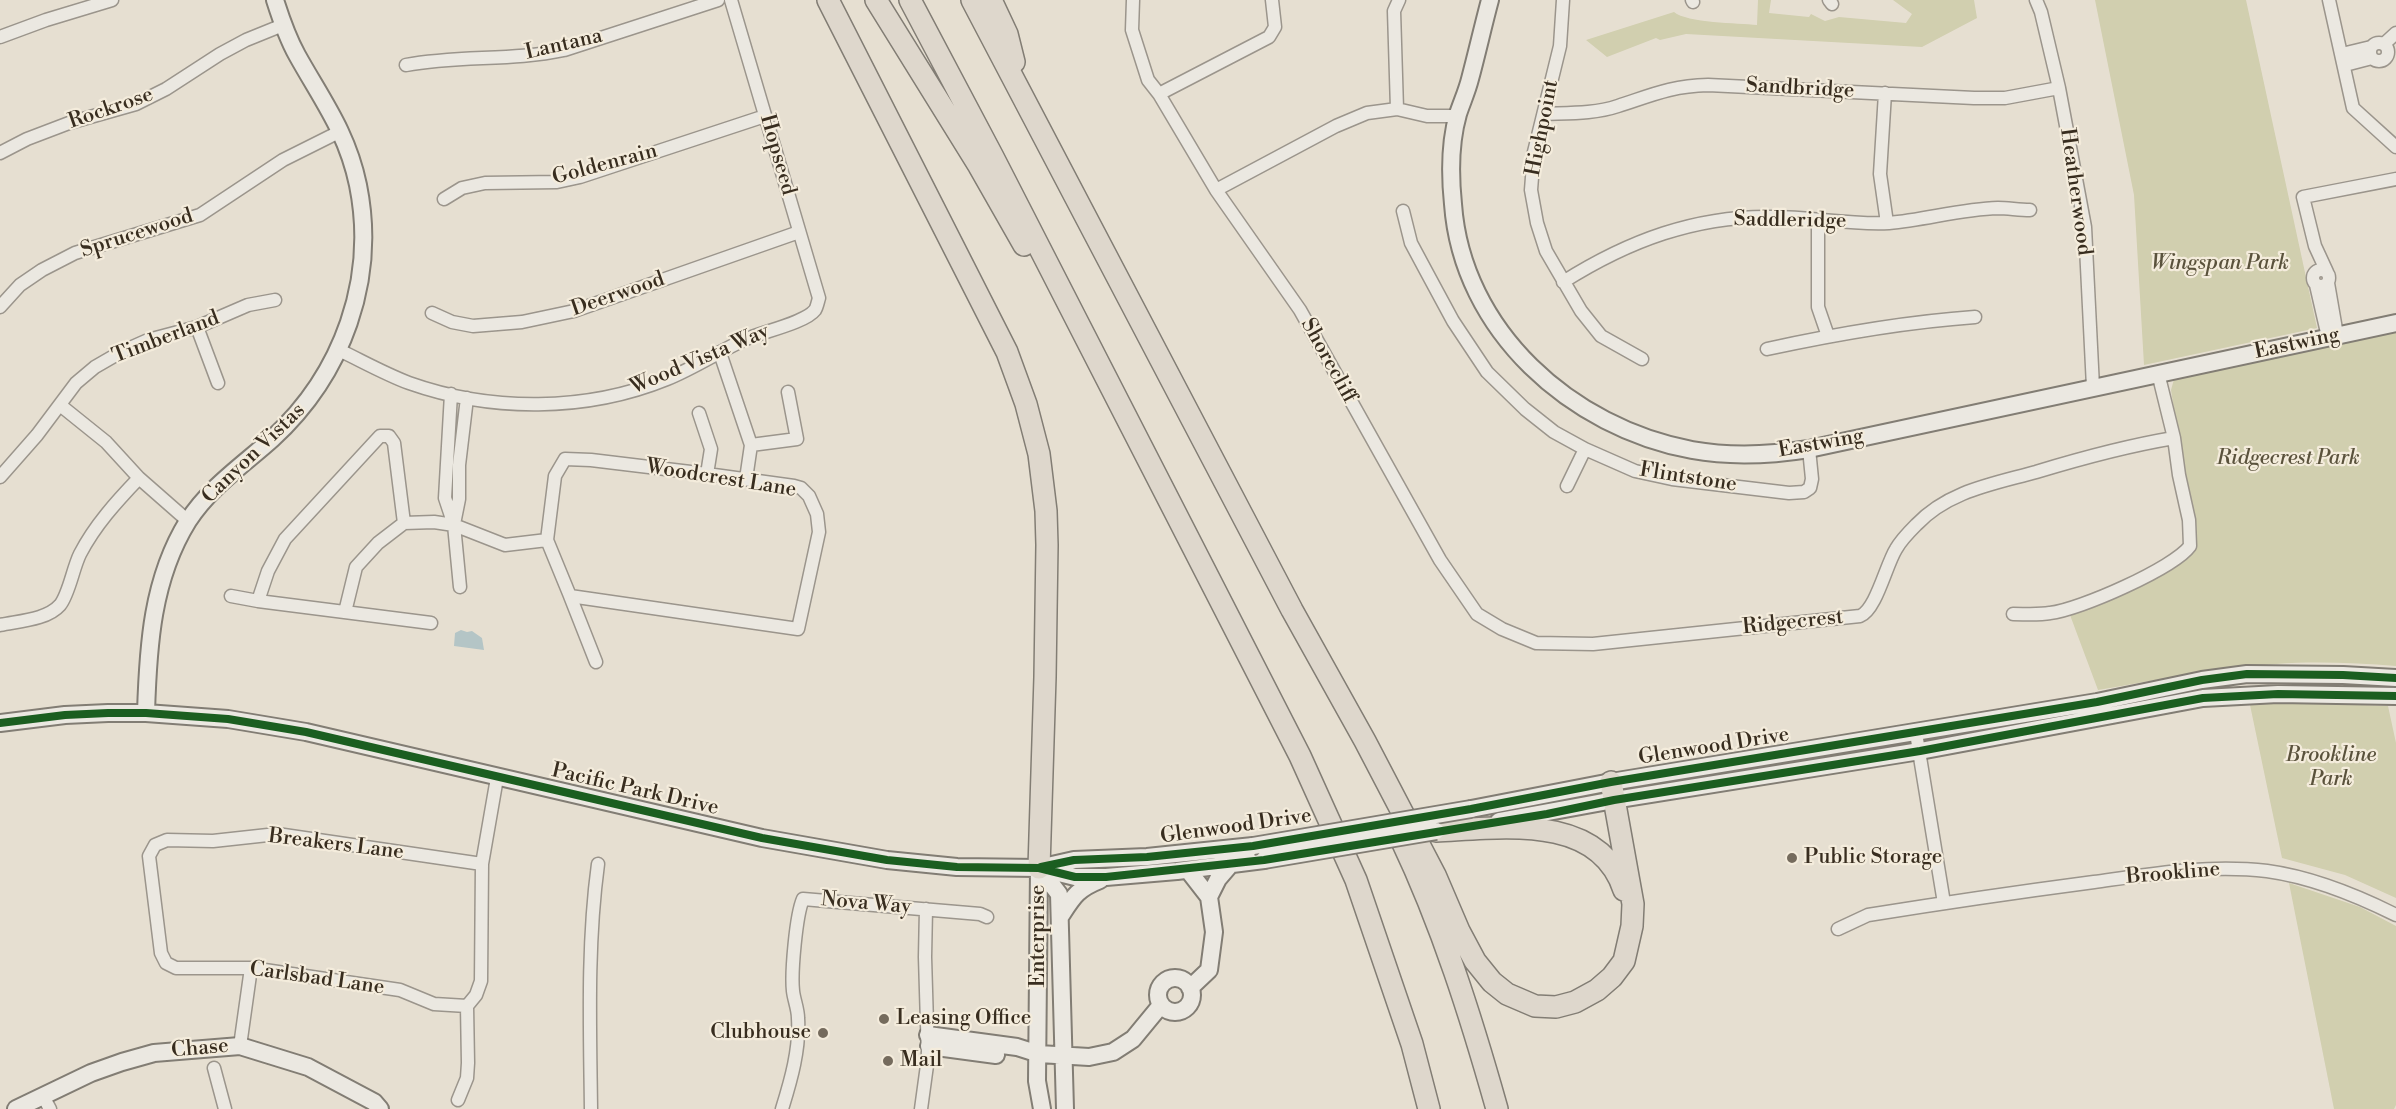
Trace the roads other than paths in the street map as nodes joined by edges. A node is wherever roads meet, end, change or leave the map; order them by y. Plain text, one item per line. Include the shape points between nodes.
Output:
1 (112, 0) edge
2 (275, 0) edge
3 (718, 0) edge
4 (731, 0) edge
5 (828, 0) edge
6 (876, 0) edge
7 (910, 0) edge
8 (972, 0) edge
9 (991, 0) edge
10 (1133, 0) edge
11 (1272, 0) edge
12 (1399, 0) edge
13 (1490, 0) edge
14 (1563, 0) edge
15 (2036, 0) edge
16 (2329, 0) edge
17 (283, 25) junction
18 (2396, 33) edge
19 (0, 37) edge
20 (2382, 50) edge
21 (2344, 60) junction
22 (406, 65) dead end
23 (2059, 88) junction
24 (1885, 93) junction
25 (1159, 94) junction
26 (1025, 104) junction
27 (1397, 109) junction
28 (1544, 114) junction
29 (765, 116) junction
30 (1458, 116) junction
31 (341, 131) junction
32 (2396, 147) edge
33 (0, 153) edge
34 (2396, 179) edge
35 (1216, 190) junction
36 (444, 199) dead end
37 (2030, 210) dead end
38 (1403, 211) dead end
39 (1818, 221) junction
40 (1887, 223) junction
41 (799, 232) junction
42 (1563, 282) junction
43 (274, 300) dead end
44 (0, 307) edge
45 (815, 310) joint
46 (432, 313) dead end
47 (1975, 317) dead end
48 (2396, 323) edge
49 (196, 327) junction
50 (1828, 336) junction
51 (2332, 336) junction
52 (339, 350) junction
53 (1767, 350) dead end
54 (720, 353) junction
55 (1642, 359) dead end
56 (2158, 373) junction
57 (218, 383) dead end
58 (2093, 387) junction
59 (788, 392) dead end
60 (451, 394) junction
61 (467, 398) junction
62 (60, 405) junction
63 (699, 413) dead end
64 (2174, 438) junction
65 (751, 445) junction
66 (1585, 449) junction
67 (1809, 449) junction
68 (707, 474) junction
69 (0, 477) edge
70 (139, 478) junction
71 (746, 479) junction
72 (1567, 486) dead end
73 (188, 521) junction
74 (404, 523) junction
75 (454, 525) junction
76 (1183, 525) junction
77 (547, 540) junction
78 (460, 587) dead end
79 (231, 596) dead end
80 (570, 596) junction
81 (258, 601) junction
82 (1292, 609) junction
83 (345, 612) junction
84 (2013, 614) dead end
85 (431, 623) dead end
86 (0, 625) edge
87 (1593, 644) joint
88 (596, 662) dead end
89 (2396, 678) edge
90 (2396, 696) edge
91 (146, 713) junction
92 (0, 723) edge
93 (1916, 733) junction
94 (1920, 751) junction
95 (497, 778) junction
96 (1613, 791) junction
97 (1477, 821) junction
98 (1436, 831) joint
99 (1264, 860) joint
100 (482, 864) junction
101 (598, 864) dead end
102 (1230, 864) junction
103 (1039, 867) junction
104 (1188, 870) junction
105 (1106, 877) junction
106 (1209, 897) junction
107 (1944, 903) junction
108 (926, 909) junction
109 (2396, 915) edge
110 (987, 917) dead end
111 (1060, 917) junction
112 (1632, 926) junction
113 (1838, 929) dead end
114 (166, 963) joint
115 (250, 968) junction
116 (1187, 984) junction
117 (1161, 1005) junction
118 (467, 1006) junction
119 (928, 1040) junction
120 (240, 1046) junction
121 (1039, 1054) junction
122 (1062, 1056) junction
123 (214, 1068) dead end
124 (458, 1100) dead end
125 (47, 1103) edge
126 (374, 1107) edge
127 (16, 1109) edge
128 (225, 1109) edge
129 (591, 1109) edge
130 (782, 1109) edge
131 (921, 1109) edge
132 (1042, 1109) edge
133 (1065, 1109) edge
134 (1429, 1109) edge
135 (1497, 1109) edge

1 - 19 street
2 - 17 main road, Canyon Vistas
3 - 22 street, Lantana via 542,55 433,60
4 - 29 street, Hopseed
5 - 103 highway via 1007,352 1039,454 1047,545
6 - 76 highway via 979,166
7 - 76 highway
8 - 26 highway
9 - 26 highway via 1007,34
10 - 25 street, Shorecliff via 1132,30 1148,80
11 - 25 street via 1275,27 1269,37
12 - 27 street via 1394,10
13 - 30 main road, Eastwing
14 - 28 street, Highpoint via 1560,46
15 - 23 street, Heatherwood
16 - 21 street
17 - 31 main road, Canyon Vistas
17 - 33 street, Rockrose via 246,40 136,104 69,123
18 - 20 street
20 - 21 street
21 - 32 street via 2353,108
23 - 24 street, Sandbridge via 2005,98
23 - 58 street, Heatherwood via 2085,227
24 - 28 street, Sandbridge via 1683,85 1617,107 1587,113
24 - 40 street via 1880,174
25 - 35 street, Shorecliff
26 - 82 highway
27 - 30 street via 1427,116
27 - 35 street via 1366,113 1336,126
28 - 42 street, Highpoint via 1534,152 1531,190 1546,251
29 - 36 street, Goldenrain via 580,177 557,182 485,183 462,188
29 - 41 street, Hopseed
30 - 67 main road, Eastwing via 1453,146 1453,207 1463,254 1480,297 1522,359 1569,399 1598,417 1656,441 1693,450 1745,455
31 - 44 street, Sprucewood via 283,160 200,215 75,253 42,270 20,285
31 - 52 main road, Canyon Vistas via 358,186 364,245 352,315
34 - 51 street via 2304,197
35 - 87 street, Shorecliff via 1300,310 1440,561 1477,614 1536,643
37 - 40 street, Saddleridge via 1997,208
38 - 66 street, Flintstone via 1411,243 1453,321 1487,372 1554,432
39 - 40 street, Saddleridge
39 - 42 street, Saddleridge via 1774,216 1700,223 1628,245
39 - 50 street via 1818,307
41 - 45 street, Hopseed via 819,298
41 - 46 street, Deerwood via 574,311 522,322 473,326
42 - 55 street, Highpoint via 1601,336
43 - 49 street, Timberland
45 - 54 street, Wood Vista Way via 802,320 771,329
47 - 50 street
48 - 51 main road, Eastwing
49 - 57 street
49 - 62 street, Timberland via 121,352 76,383
50 - 53 street
51 - 56 main road, Eastwing
52 - 60 street, Wood Vista Way via 408,382
52 - 73 main road, Canyon Vistas via 292,420 229,474
54 - 61 street, Wood Vista Way via 667,379 583,401 511,404
54 - 65 street
56 - 58 main road, Eastwing
56 - 64 street
58 - 67 main road, Eastwing
59 - 65 street via 797,439
60 - 61 street, Wood Vista Way
60 - 75 street via 445,498
61 - 75 street
62 - 69 street, Timberland
62 - 70 street via 106,442
63 - 68 street via 711,449
64 - 84 street via 2190,534 2190,546 2185,552 2093,602 2050,614
64 - 87 street, Ridgecrest via 2100,453 1980,487 1946,501 1900,542 1865,614
65 - 71 street
66 - 67 street, Flintstone via 1635,471 1789,493 1810,488
66 - 72 street
68 - 71 street, Woodcrest Lane
68 - 77 street, Woodcrest Lane via 565,459 555,476
70 - 73 street
70 - 86 street via 86,544 60,605 47,614
71 - 80 street, Woodcrest Lane via 801,488 817,514 819,532 798,629
73 - 91 main road, Canyon Vistas via 166,565 156,597
74 - 75 street
74 - 81 street via 394,443 388,436 380,436 285,539 267,571
74 - 83 street via 356,567
75 - 77 street via 505,545
75 - 78 street
76 - 134 highway via 1300,756 1356,880 1412,1044
77 - 80 street, Woodcrest Lane
79 - 81 street
80 - 88 street, Woodcrest Lane
81 - 83 street
82 - 112 highway via 1424,854 1475,961 1492,982 1507,994 1535,1006 1556,1007 1575,1002 1597,990 1624,961
82 - 135 highway via 1421,881 1476,1036
83 - 85 street
89 - 93 main road, Glenwood Drive via 2247,674
90 - 94 main road, Glenwood Drive via 2277,694 2204,698
91 - 92 main road, Pacific Park Drive via 65,715
91 - 95 main road, Pacific Park Drive via 228,719 306,732
93 - 94 street
93 - 96 main road, Glenwood Drive
94 - 96 main road, Glenwood Drive
94 - 107 street
95 - 100 street
95 - 103 main road, Pacific Park Drive via 762,838 887,860 957,867
96 - 97 main road, Glenwood Drive
96 - 112 highway via 1633,904
97 - 98 highway
97 - 103 main road, Glenwood Drive, bridge via 1147,857 1074,860
97 - 112 highway via 1574,836 1592,846 1617,872
98 - 99 main road, Glenwood Drive, bridge
99 - 102 main road, Pacific Park Drive
100 - 114 street, Breakers Lane via 277,834 213,841 167,840 155,844 149,856 161,953
100 - 118 street via 481,981
101 - 129 street via 590,986
102 - 104 main road, Pacific Park Drive
102 - 106 main road
103 - 105 main road, Pacific Park Drive via 1075,877
103 - 111 main road, Enterprise via 1059,894
103 - 121 main road, Enterprise
104 - 105 main road, Pacific Park Drive
104 - 106 main road
105 - 111 main road via 1082,887
106 - 116 main road via 1214,932 1210,963 1203,964
107 - 109 street, Brookline via 2219,868 2268,871 2308,880
107 - 113 street, Brookline via 1868,915
108 - 110 street, Nova Way
108 - 119 street, Nova Way
108 - 130 street, Nova Way via 803,899 792,989 798,1017 794,1070
111 - 122 main road, Enterprise
114 - 115 street, Carlsbad Lane via 176,968
115 - 118 street, Carlsbad Lane via 400,990 434,1004
115 - 120 street
116 - 117 main road via 1172,978 1163,983 1158,992
116 - 117 main road via 1191,1000 1182,1011 1173,1012
117 - 122 main road via 1133,1039 1113,1052 1089,1057
118 - 124 street via 467,1078
119 - 121 main road via 1015,1058
119 - 131 street, Nova Way
120 - 125 main road, Chase via 154,1053 91,1073
120 - 126 main road, Chase via 308,1067
121 - 122 main road
121 - 132 main road, Enterprise via 1037,1081
122 - 133 main road, Enterprise
123 - 128 street
125 - 127 main road, Chase

